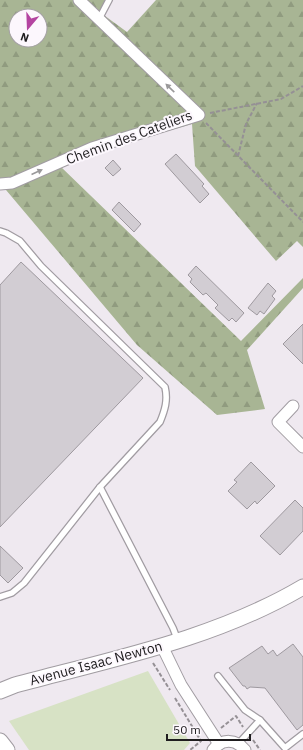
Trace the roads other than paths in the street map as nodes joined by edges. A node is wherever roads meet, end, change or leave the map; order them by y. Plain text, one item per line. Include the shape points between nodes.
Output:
1 (79, 0) edge
2 (109, 0) edge
3 (99, 19) junction
4 (0, 184) edge
5 (0, 231) edge
6 (293, 406) dead end
7 (303, 447) edge
8 (100, 487) junction
9 (303, 586) edge
10 (0, 597) edge
11 (178, 641) junction
12 (162, 646) junction
13 (218, 676) dead end
14 (7, 684) edge
15 (0, 691) edge
16 (260, 720) junction
17 (303, 734) edge
18 (0, 742) edge
19 (216, 747) edge
20 (242, 747) edge
21 (7, 750) edge

1 - 3 street, Chemin des Cateliers
2 - 3 lane
4 -> 3 street, Chemin des Cateliers via 12,183 92,148 199,115
5 - 8 lane via 20,241 42,266 165,386 167,396 160,422
6 - 7 street via 278,422
8 - 10 lane via 24,583 12,593
8 - 11 lane, Avenue Isaac Newton
9 - 11 street, Avenue Isaac Newton via 247,614
11 - 12 street, Avenue Isaac Newton
12 - 14 street, Avenue Isaac Newton
12 - 19 street via 181,685 212,734
13 - 16 lane via 245,710
14 - 15 street, Avenue Isaac Newton
16 - 17 lane via 284,748
16 - 20 lane via 247,732
18 - 21 street
19 - 20 street via 228,741

